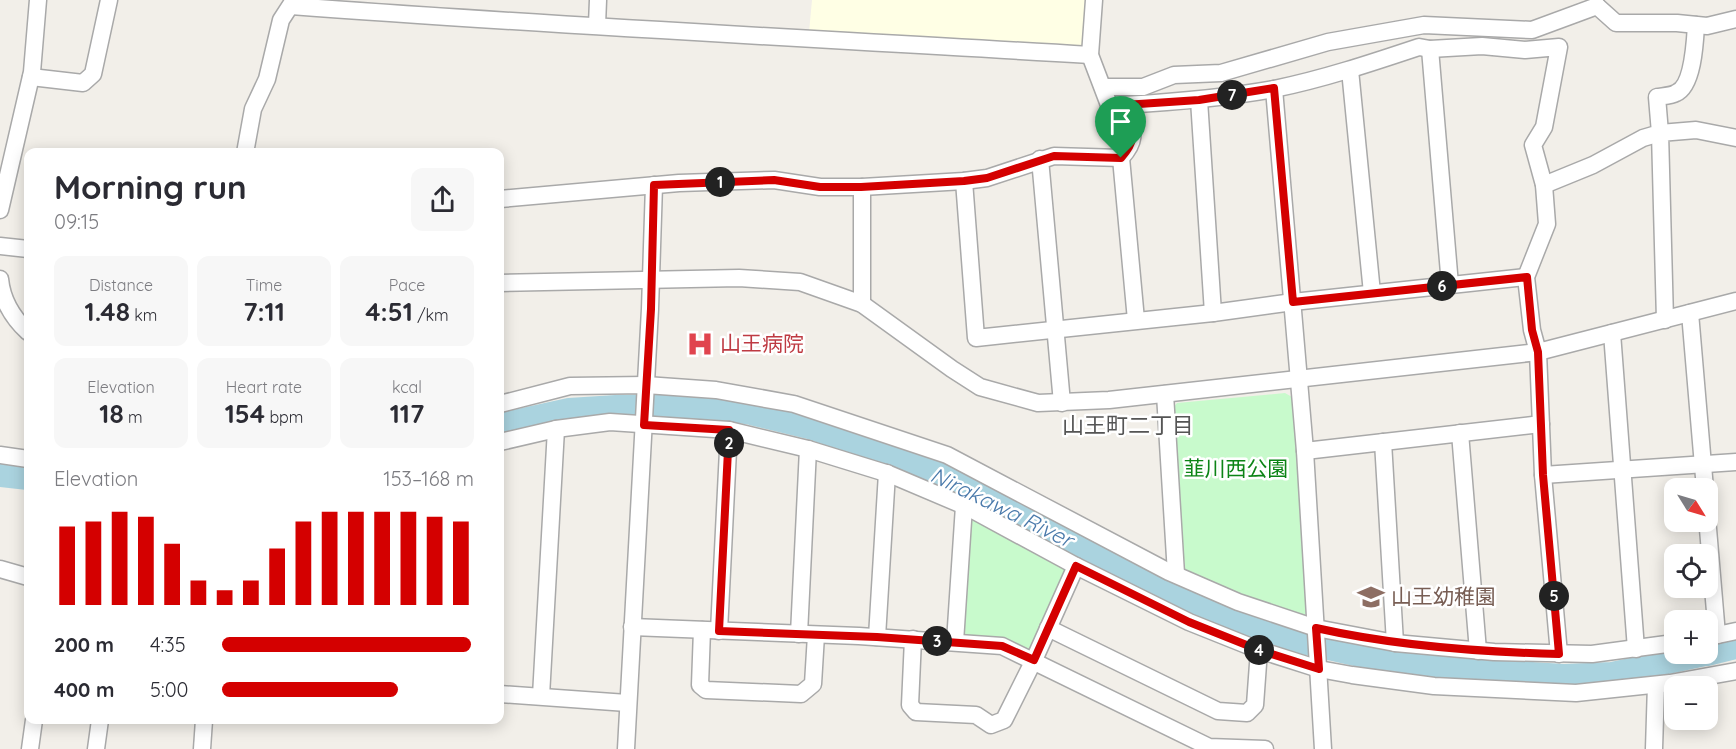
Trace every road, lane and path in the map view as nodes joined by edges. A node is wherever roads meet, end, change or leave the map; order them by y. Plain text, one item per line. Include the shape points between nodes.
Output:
1 (38, 0) edge
2 (109, 0) edge
3 (598, 0) edge
4 (1094, 0) edge
5 (292, 3) edge
6 (1598, 3) edge
7 (1736, 19) edge
8 (597, 25) junction
9 (1696, 25) junction
10 (1430, 49) junction
11 (1090, 55) junction
12 (1350, 70) junction
13 (31, 77) junction
14 (1103, 87) junction
15 (1274, 88) junction
16 (1199, 100) junction
17 (1660, 134) junction
18 (1736, 138) edge
19 (246, 148) edge
20 (1121, 158) junction
21 (1040, 159) junction
22 (964, 181) junction
23 (654, 185) junction
24 (1544, 185) junction
25 (861, 187) junction
26 (504, 199) edge
27 (0, 210) edge
28 (0, 246) edge
29 (24, 249) edge
30 (1527, 277) junction
31 (0, 279) edge
32 (650, 279) junction
33 (504, 283) edge
34 (1450, 285) junction
35 (1372, 293) junction
36 (1736, 301) edge
37 (1293, 302) junction
38 (862, 304) junction
39 (1213, 313) junction
40 (1690, 314) junction
41 (1136, 320) junction
42 (1665, 320) junction
43 (24, 328) edge
44 (1056, 329) junction
45 (1612, 333) junction
46 (1538, 352) junction
47 (1299, 379) junction
48 (646, 389) junction
49 (1165, 394) junction
50 (504, 403) edge
51 (1062, 403) junction
52 (644, 423) junction
53 (1541, 424) junction
54 (556, 429) junction
55 (729, 430) junction
56 (1460, 433) junction
57 (504, 441) edge
58 (1383, 442) junction
59 (808, 449) junction
60 (1305, 451) junction
61 (0, 455) edge
62 (24, 458) edge
63 (1736, 462) edge
64 (1702, 464) junction
65 (1622, 470) junction
66 (887, 473) junction
67 (1543, 475) junction
68 (1704, 478) edge
69 (964, 506) junction
70 (1708, 532) edge
71 (1076, 566) junction
72 (0, 569) edge
73 (1176, 574) junction
74 (24, 577) edge
75 (1711, 610) edge
76 (632, 627) junction
77 (1048, 628) junction
78 (711, 630) junction
79 (1736, 630) edge
80 (1317, 633) junction
81 (799, 634) junction
82 (1718, 634) edge
83 (816, 635) junction
84 (877, 637) junction
85 (913, 639) junction
86 (955, 642) junction
87 (1395, 643) junction
88 (1664, 645) edge
89 (1636, 649) junction
90 (1259, 650) junction
91 (1478, 651) junction
92 (1559, 654) junction
93 (1034, 660) junction
94 (1319, 664) junction
95 (1736, 671) edge
96 (1656, 685) junction
97 (504, 693) edge
98 (541, 696) junction
99 (627, 703) junction
100 (33, 724) edge
101 (99, 724) edge
102 (204, 724) edge
103 (30, 749) edge
104 (96, 749) edge
105 (202, 749) edge
106 (626, 749) edge
107 (1265, 749) edge
108 (1323, 749) edge
109 (1654, 749) edge

1 - 13 street
2 - 13 street via 93,74 83,83
3 - 8 street
4 - 11 street
5 - 8 street via 483,20
5 - 19 street via 281,20 267,79 253,109
6 - 9 street via 1616,23
6 - 14 street via 1532,30 1424,25 1328,42 1221,73 1174,75 1143,87
7 - 9 street
8 - 11 street
9 - 17 street via 1687,84 1677,93 1657,97
10 - 12 street via 1419,47
10 - 24 street via 1559,47 1544,127 1533,145
10 - 34 street
11 - 14 street
12 - 15 street
12 - 35 street
13 - 27 street
14 - 20 street via 1122,139
15 - 16 street
15 - 37 street
16 - 20 street via 1124,105 1134,138
16 - 39 street
17 - 18 street via 1696,130
17 - 24 street via 1643,138
17 - 42 street
20 - 21 street
20 - 41 street
21 - 22 street via 987,178
21 - 44 street
22 - 25 street
22 - 44 street via 976,338
23 - 25 street via 774,180 820,187
23 - 26 street
23 - 32 street
24 - 30 street via 1547,224
25 - 38 street
28 - 29 street
30 - 34 street
30 - 46 street
31 - 43 street via 1,291 15,320
32 - 33 street
32 - 38 street via 800,282
32 - 48 street
34 - 35 street
35 - 37 street
36 - 40 street
37 - 39 street
37 - 47 street
38 - 51 street via 980,387 1022,400
39 - 41 street
40 - 42 street
40 - 64 street
41 - 44 street
42 - 45 street
44 - 51 street
45 - 46 street
45 - 65 street
46 - 47 street
46 - 53 street
47 - 49 street
47 - 60 street
48 - 50 street via 570,386
48 - 52 street
48 - 73 street via 716,390 794,404 947,455
49 - 51 street
49 - 73 street
52 - 54 street
52 - 55 street
52 - 76 street
53 - 56 street
53 - 67 street
54 - 57 street
54 - 98 street
55 - 59 street
55 - 78 street
56 - 58 street
56 - 91 street
58 - 60 street
58 - 87 street
59 - 66 street
59 - 81 street
60 - 80 street
61 - 62 street
63 - 64 street
64 - 65 street
64 - 68 street
65 - 67 street
65 - 89 street
66 - 69 street
66 - 84 street
67 - 92 street
69 - 71 street
69 - 86 street
70 - 75 street
71 - 77 street
71 - 90 street via 1189,622
72 - 74 street
73 - 80 street
76 - 78 street
76 - 99 street
77 - 90 street via 1218,711 1248,712 1255,705
77 - 93 street
78 - 81 street
78 - 83 street via 700,685 706,690 801,694 813,684
79 - 82 street
80 - 87 street
80 - 94 street
81 - 83 street
83 - 84 street
84 - 85 street
85 - 86 street
85 - 93 street via 910,705 916,712 976,715 991,725 1004,720
86 - 93 street via 1002,646
87 - 91 street
88 - 89 street
89 - 92 street
90 - 94 street
91 - 92 street
93 - 107 street via 1209,747
94 - 96 street via 1434,686 1576,693
94 - 108 street
95 - 96 street
96 - 109 street
97 - 98 street
98 - 99 street
99 - 106 street
100 - 103 street
101 - 104 street
102 - 105 street

